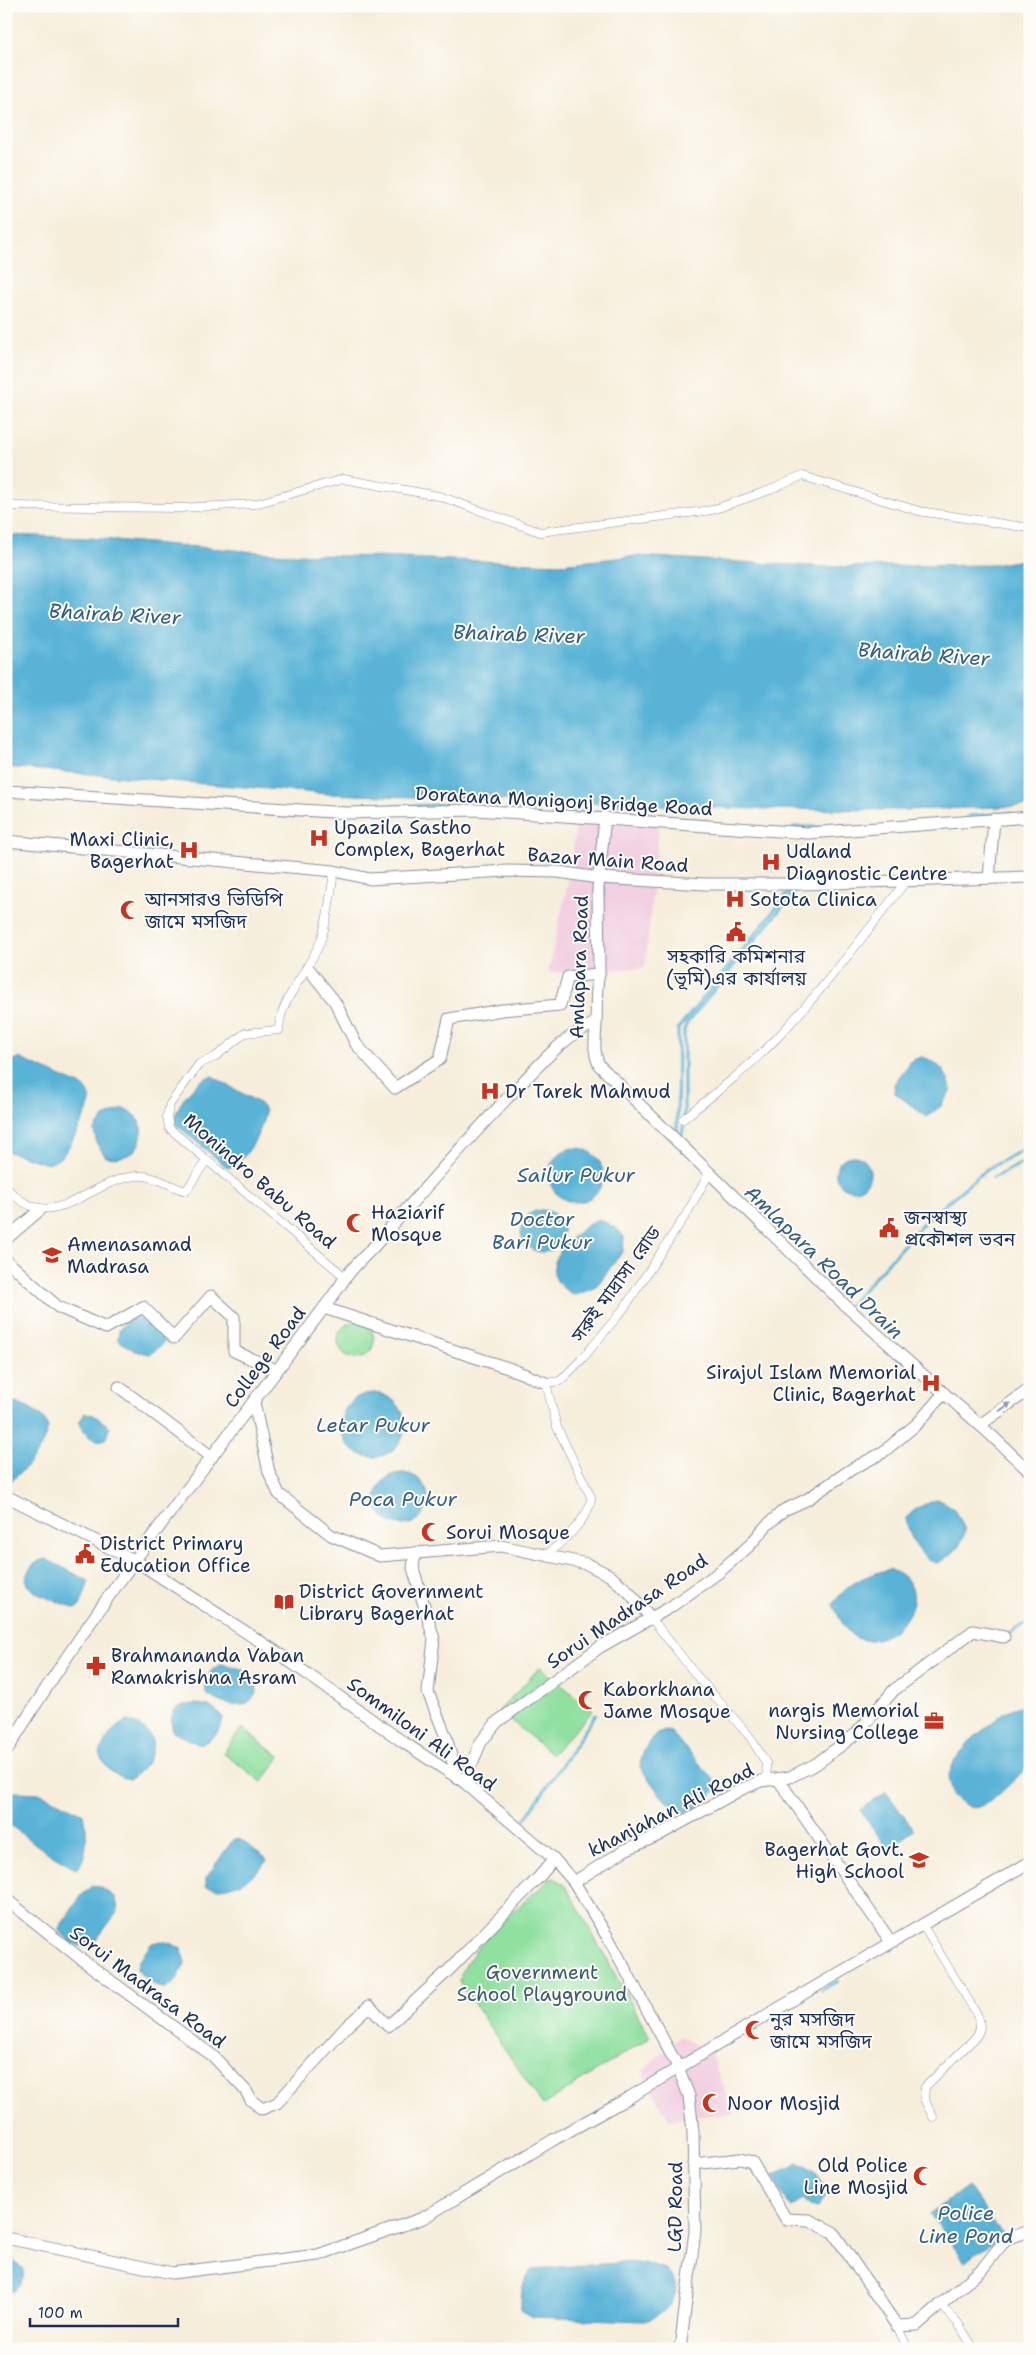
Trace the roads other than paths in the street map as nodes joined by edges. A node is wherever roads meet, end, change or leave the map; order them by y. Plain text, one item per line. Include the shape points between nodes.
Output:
1 (6, 506) edge
2 (1030, 528) edge
3 (6, 791) edge
4 (1030, 816) edge
5 (605, 818) junction
6 (994, 819) junction
7 (6, 841) edge
8 (334, 871) junction
9 (1030, 877) edge
10 (599, 878) junction
11 (989, 878) junction
12 (906, 881) junction
13 (308, 968) junction
14 (599, 974) junction
15 (596, 1023) junction
16 (683, 1119) dead end
17 (206, 1161) junction
18 (710, 1172) junction
19 (6, 1188) edge
20 (40, 1210) junction
21 (6, 1239) edge
22 (6, 1260) edge
23 (345, 1277) junction
24 (324, 1308) junction
25 (276, 1370) junction
26 (546, 1383) junction
27 (119, 1387) dead end
28 (1030, 1389) edge
29 (944, 1393) junction
30 (254, 1403) junction
31 (980, 1425) junction
32 (212, 1457) junction
33 (1030, 1472) edge
34 (6, 1496) edge
35 (415, 1553) junction
36 (545, 1556) junction
37 (136, 1561) junction
38 (652, 1619) junction
39 (1004, 1637) dead end
40 (6, 1752) edge
41 (772, 1779) junction
42 (461, 1780) junction
43 (554, 1859) junction
44 (1030, 1862) edge
45 (574, 1882) junction
46 (6, 1899) edge
47 (922, 1924) junction
48 (891, 1942) junction
49 (678, 2067) junction
50 (934, 2117) dead end
51 (693, 2164) junction
52 (1030, 2230) edge
53 (6, 2238) edge
54 (942, 2306) junction
55 (898, 2326) junction
56 (680, 2349) edge
57 (908, 2349) edge
58 (974, 2349) edge

1 - 2 street via 170,508 255,504 343,479 439,496 540,532 712,510 802,476 919,511
3 - 5 street, Doratana Monigonj Bridge Road via 347,813 476,810
4 - 6 street, Doratana Monigonj Bridge Road
5 - 6 street, Doratana Monigonj Bridge Road via 808,833
5 - 10 street, Amlapara Road
6 - 11 street
7 - 8 street, Bazar Main Road
8 - 10 street, Bazar Main Road via 370,879 507,871 558,872
8 - 13 street, Monindro Babu Road via 321,940
9 - 11 street, Bazar Main Road
10 - 12 street, Bazar Main Road via 714,884
10 - 14 street, Amlapara Road
11 - 12 street, Bazar Main Road
12 - 16 street via 778,1037 730,1082
13 - 14 street via 335,1002 356,1044 395,1088 440,1059 448,1019 560,1005 568,976
13 - 17 street, Monindro Babu Road via 281,1011 279,1030 245,1033 215,1057 199,1064 170,1104 169,1128
14 - 15 street, Amlapara Road
15 - 18 street, Amlapara Road via 595,1057 604,1072
15 - 23 street, College Road via 579,1030 527,1078 428,1182
17 - 20 street via 186,1191 144,1176 134,1176 104,1184 53,1210
17 - 23 street, Monindro Babu Road
18 - 26 street, সরুই মাদ্রাসা রোড via 687,1214 625,1307 560,1381
18 - 29 street, Amlapara Road via 853,1313
19 - 20 street via 22,1203
20 - 21 street
22 - 25 street via 58,1307 106,1328 143,1307 174,1338 211,1296 234,1317 234,1351
23 - 24 street, College Road
24 - 25 street, College Road
24 - 26 street
25 - 30 street, College Road
26 - 36 street via 557,1427 591,1497 591,1505 566,1540
27 - 32 street
31 -> 28 street
29 - 31 street, Amlapara Road
29 - 38 street, Sorui Madrasa Road via 918,1423 882,1452 806,1500 784,1510 750,1546 718,1573
30 - 32 street, College Road
30 - 35 street via 269,1472 279,1494 331,1534 380,1556
31 - 33 street, Amlapara Road
32 - 37 street, College Road
34 - 37 street, Sommiloni Ali Road
35 - 36 street via 501,1546
35 - 42 street via 414,1568 434,1639 428,1692
36 - 38 street via 587,1564 608,1575 628,1591
37 - 40 street, College Road via 45,1688
37 - 42 street, Sommiloni Ali Road via 275,1651
38 - 41 street via 755,1744
38 - 42 street, Sorui Madrasa Road via 600,1647 497,1722 481,1742
39 - 41 street, khanjahan Ali Road via 973,1631 894,1690 856,1734 816,1764 790,1776
41 - 45 street, khanjahan Ali Road via 740,1790 625,1850
41 - 48 street
42 - 43 street, Sommiloni Ali Road
43 - 45 street, Sommiloni Ali Road
43 - 46 street, Sorui Madrasa Road via 450,1969 388,2026 369,2006 277,2103 262,2109 213,2056
44 - 47 street
45 - 49 street, Sommiloni Ali Road
47 - 48 street
47 - 50 street via 981,2025 974,2039 925,2087 924,2099
48 - 49 street
49 - 51 street, LGD Road via 689,2096
49 - 53 street via 423,2218 318,2255 172,2273
51 - 55 street via 740,2158 752,2162 786,2219 809,2220 833,2232
51 - 56 street, LGD Road via 695,2231
52 - 54 street via 1006,2239 982,2269
54 - 55 street via 917,2326
54 - 58 street via 958,2323
55 - 57 street

